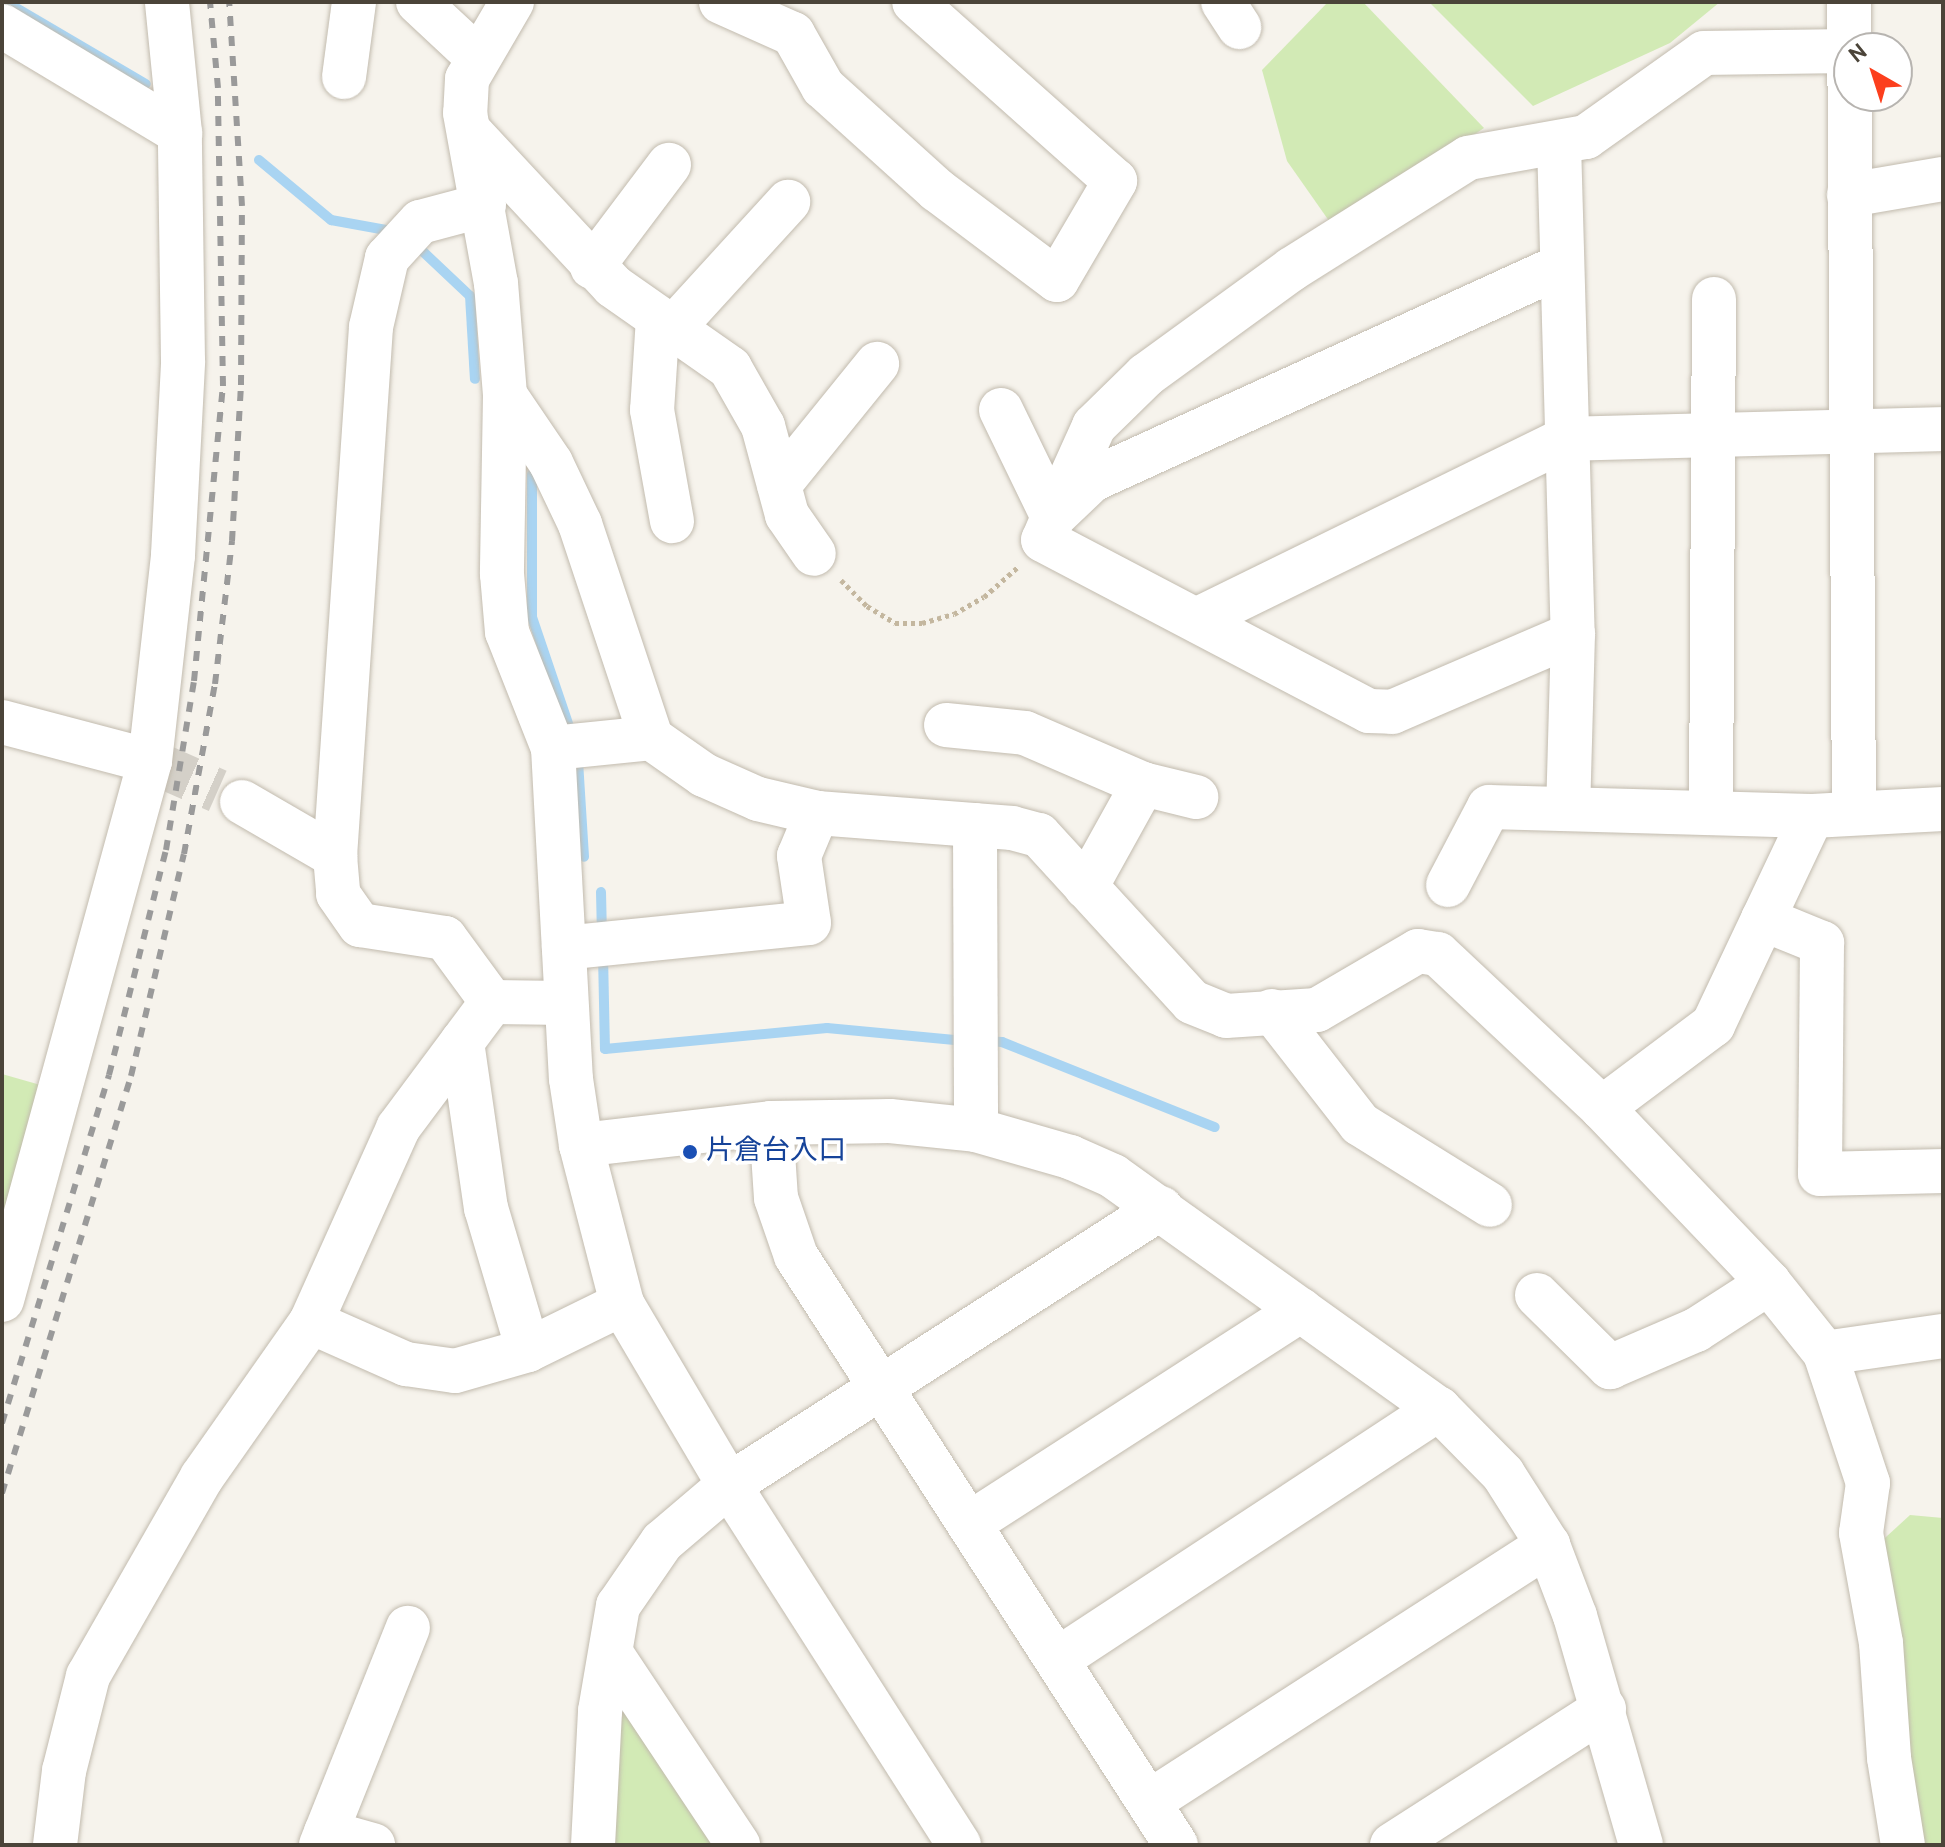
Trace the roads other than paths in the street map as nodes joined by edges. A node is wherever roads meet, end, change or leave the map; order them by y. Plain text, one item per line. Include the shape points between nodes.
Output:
1 (167, 2) edge
2 (354, 2) edge
3 (418, 2) edge
4 (512, 2) edge
5 (721, 2) edge
6 (914, 2) edge
7 (1849, 2) edge
8 (2, 26) edge
9 (1848, 32) edge
10 (1833, 51) edge
11 (478, 58) junction
12 (344, 77) dead end
13 (1848, 112) edge
14 (468, 131) junction
15 (180, 133) junction
16 (1559, 143) junction
17 (669, 165) dead end
18 (1943, 179) edge
19 (1849, 195) junction
20 (788, 202) dead end
21 (484, 205) junction
22 (1561, 266) junction
23 (592, 267) junction
24 (1714, 299) dead end
25 (665, 323) junction
26 (877, 364) dead end
27 (505, 395) junction
28 (1001, 410) dead end
29 (1943, 429) edge
30 (1848, 431) junction
31 (1712, 435) junction
32 (1565, 439) junction
33 (779, 485) junction
34 (672, 521) dead end
35 (1048, 528) junction
36 (814, 554) road end
37 (1198, 619) junction
38 (1573, 634) junction
39 (2, 722) edge
40 (946, 725) dead end
41 (651, 738) junction
42 (553, 748) junction
43 (150, 761) junction
44 (1143, 784) junction
45 (1196, 797) dead end
46 (242, 802) tunnel mouth
47 (1568, 809) junction
48 (1943, 809) edge
49 (1854, 812) junction
50 (817, 813) junction
51 (1711, 813) junction
52 (1812, 816) junction
53 (975, 825) junction
54 (335, 856) junction
55 (1448, 885) dead end
56 (1086, 887) junction
57 (1763, 919) junction
58 (588, 945) junction
59 (492, 1002) junction
60 (566, 1003) junction
61 (1272, 1011) junction
62 (462, 1042) junction
63 (1602, 1108) junction
64 (771, 1123) junction
65 (976, 1130) junction
66 (581, 1145) junction
67 (1943, 1171) edge
68 (1490, 1205) dead end
69 (1161, 1208) junction
70 (1769, 1283) junction
71 (1537, 1295) dead end
72 (2, 1300) edge
73 (622, 1304) junction
74 (1301, 1310) junction
75 (311, 1322) junction
76 (1943, 1336) edge
77 (528, 1350) junction
78 (1825, 1353) junction
79 (882, 1385) junction
80 (1439, 1409) junction
81 (729, 1485) junction
82 (969, 1524) junction
83 (1548, 1545) junction
84 (408, 1628) dead end
85 (612, 1655) junction
86 (1058, 1659) junction
87 (1604, 1709) junction
88 (1149, 1802) junction
89 (324, 1838) edge
90 (55, 1845) edge
91 (373, 1845) edge
92 (593, 1845) edge
93 (738, 1845) edge
94 (959, 1845) edge
95 (1176, 1845) edge
96 (1392, 1845) edge
97 (1641, 1845) edge
98 (1903, 1845) edge

1 - 15 street
2 - 12 street
3 - 11 street
4 - 11 street
5 - 6 street via 793,34 823,87 937,190 1057,280 1115,181
7 - 9 street
8 - 15 street
10 - 16 street via 1704,53 1586,137
11 - 14 street via 467,79
13 - 19 street
14 - 21 street
14 - 23 street
15 - 43 street via 183,361 173,555
16 - 22 street
16 - 35 street via 1468,158 1292,269 1146,375 1094,426
17 - 23 street
18 - 19 street
19 - 30 street
20 - 25 street
21 - 27 street
21 - 54 street via 420,222 387,258 371,327
22 - 32 street
22 - 35 street via 1092,480
23 - 25 street
24 - 31 street
25 - 33 street via 730,368 763,426
25 - 34 street via 652,410
26 - 33 street
27 - 41 street via 551,463 580,524
27 - 42 street via 502,574 507,632
28 - 35 street
29 - 30 street
30 - 31 street
30 - 49 street
31 - 32 street
31 - 51 street
32 - 37 street
32 - 38 street
33 - 36 street via 787,515
35 - 37 street
37 - 38 street via 1369,711 1392,712
38 - 47 street
39 - 43 street
40 - 44 street via 1025,733
41 - 42 street
41 - 50 street via 718,781 758,799
42 - 58 street
43 - 72 street
44 - 45 street
44 - 56 street
46 - 54 street
47 - 51 street
47 - 55 street via 1489,807
48 - 49 street
49 - 52 street
50 - 53 street
50 - 58 street via 799,856 809,923
51 - 52 street
52 - 57 street
53 - 56 street via 1039,835
53 - 65 street
54 - 59 street via 338,894 360,925 445,938
56 - 61 street via 1192,1002 1226,1016
57 - 63 street via 1713,1025
57 - 67 street via 1822,943 1820,1174
58 - 60 street
59 - 60 street
59 - 62 street
60 - 66 street
61 - 63 street via 1317,1010 1418,951 1438,954
61 - 68 street via 1360,1124
62 - 75 street via 398,1128
62 - 77 street via 486,1208
63 - 70 street
64 - 65 street via 890,1121
64 - 66 street
64 - 79 street via 776,1198 796,1256
65 - 69 street via 1070,1157
66 - 73 street
69 - 74 street
69 - 79 street
70 - 71 street via 1696,1330 1610,1367
70 - 78 street
73 - 77 street
73 - 81 street
74 - 80 street
74 - 82 street
75 - 77 street via 406,1364 455,1371
75 - 90 street via 202,1477 88,1676 64,1771
76 - 78 street
78 - 98 street via 1868,1483 1861,1533 1881,1643 1889,1758
79 - 81 street
79 - 82 street
80 - 83 street via 1503,1474
80 - 86 street
81 - 85 street via 662,1542 618,1606
81 - 94 street
82 - 86 street
83 - 87 street
83 - 88 street
84 - 89 street
85 - 92 street via 600,1711
85 - 93 street
86 - 88 street
87 - 96 street
87 - 97 street
88 - 95 street
89 - 91 street

